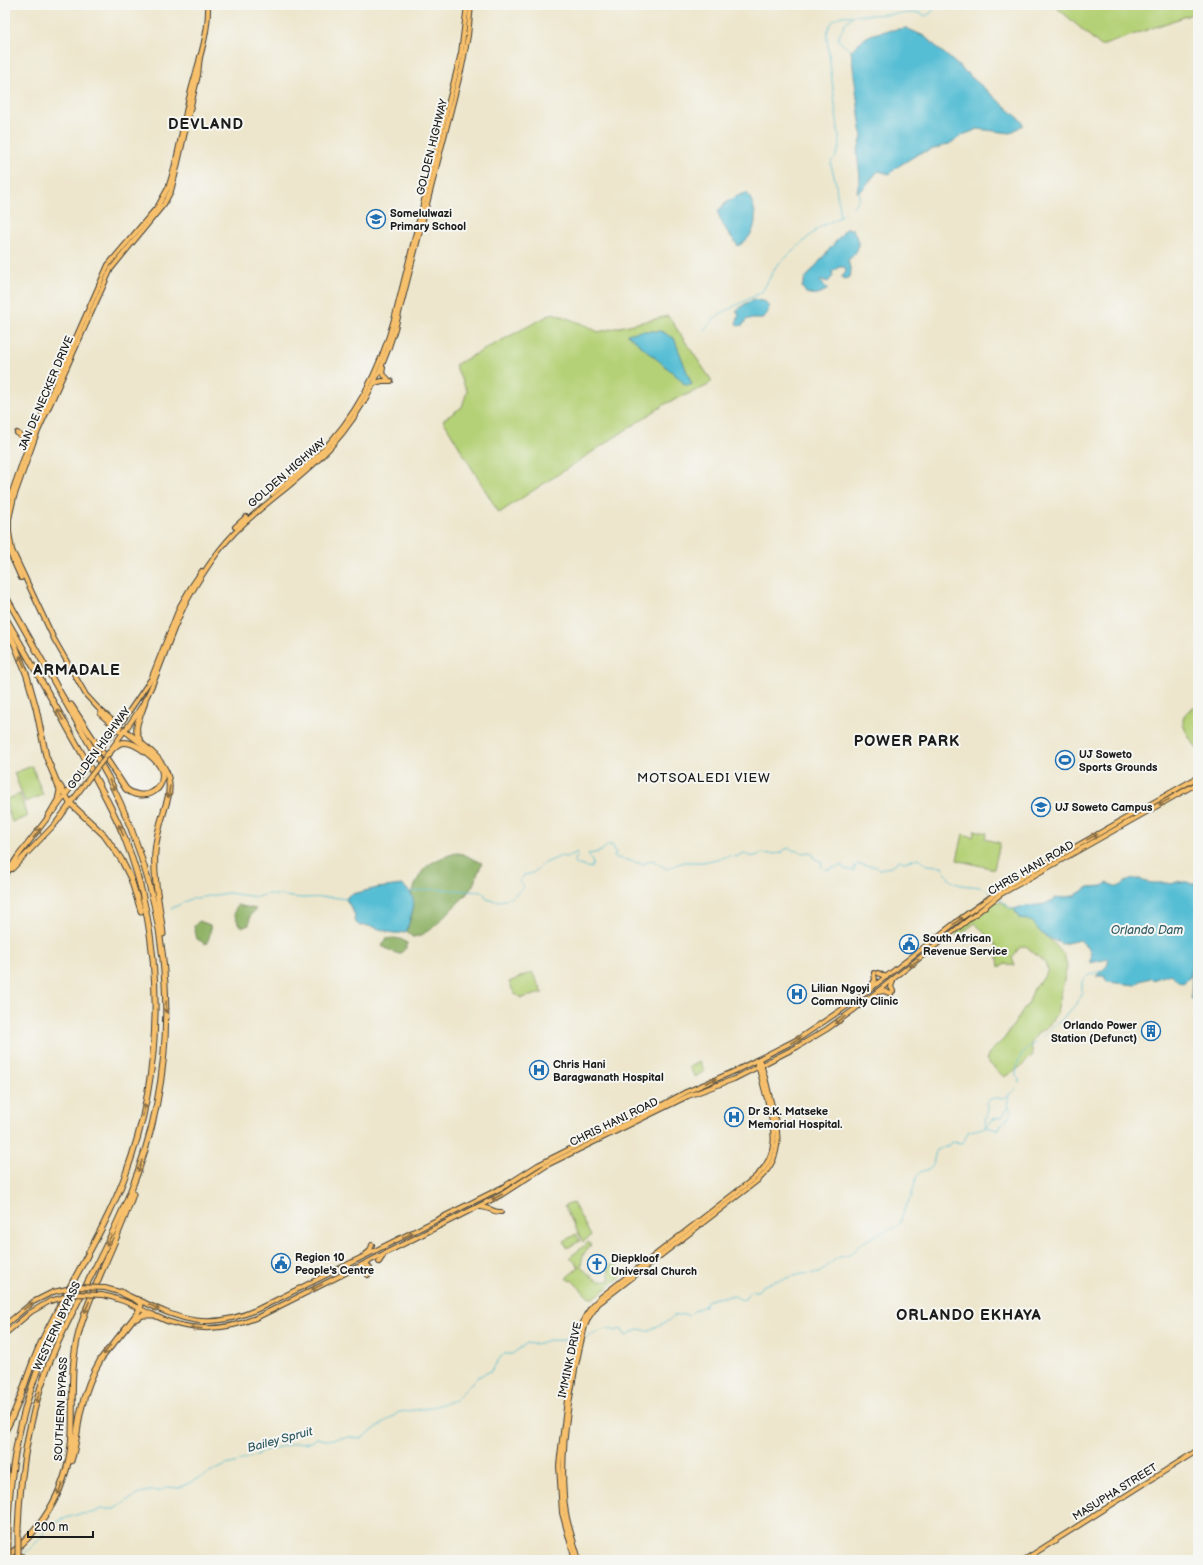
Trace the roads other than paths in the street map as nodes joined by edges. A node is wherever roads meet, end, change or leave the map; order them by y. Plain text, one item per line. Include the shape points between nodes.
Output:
1 (208, 5) edge
2 (467, 5) edge
3 (471, 5) edge
4 (200, 56) junction
5 (388, 355) junction
6 (375, 383) junction
7 (17, 433) dead end
8 (28, 446) junction
9 (5, 522) edge
10 (7, 527) edge
11 (5, 533) edge
12 (5, 595) edge
13 (5, 617) edge
14 (5, 626) edge
15 (60, 690) junction
16 (146, 700) junction
17 (110, 723) junction
18 (118, 727) junction
19 (123, 731) junction
20 (109, 736) junction
21 (145, 749) junction
22 (107, 755) junction
23 (52, 770) junction
24 (1198, 777) edge
25 (1198, 783) edge
26 (66, 796) junction
27 (70, 803) junction
28 (48, 817) junction
29 (1073, 848) junction
30 (1076, 852) junction
31 (5, 876) edge
32 (148, 927) junction
33 (164, 960) junction
34 (886, 977) junction
35 (894, 979) junction
36 (867, 992) junction
37 (877, 992) junction
38 (757, 1060) junction
39 (770, 1061) junction
40 (760, 1066) junction
41 (749, 1071) junction
42 (762, 1076) junction
43 (581, 1148) junction
44 (564, 1152) junction
45 (136, 1179) junction
46 (476, 1208) junction
47 (501, 1212) dead end
48 (92, 1247) junction
49 (383, 1247) junction
50 (384, 1254) junction
51 (360, 1259) junction
52 (379, 1262) dead end
53 (360, 1266) junction
54 (368, 1276) dead end
55 (121, 1292) junction
56 (140, 1308) junction
57 (153, 1315) junction
58 (134, 1319) junction
59 (5, 1325) edge
60 (5, 1334) edge
61 (580, 1338) junction
62 (578, 1347) junction
63 (5, 1431) edge
64 (1198, 1450) edge
65 (67, 1471) junction
66 (5, 1546) edge
67 (5, 1558) edge
68 (20, 1558) edge
69 (8, 1560) edge
70 (26, 1560) edge
71 (575, 1560) edge
72 (579, 1560) edge
73 (1024, 1560) edge

1 - 4 main road, JAN DE NECKER DRIVE via 208,22
2 - 18 main road, GOLDEN HIGHWAY via 461,53 395,316 385,348 368,385 348,420 320,453 240,522 215,551 180,606 150,679
3 - 5 main road, GOLDEN HIGHWAY via 462,67
4 - 8 main road, JAN DE NECKER DRIVE via 166,193 156,209 108,265
4 - 10 main road, JAN DE NECKER DRIVE via 171,190 164,204 111,268 35,438 12,503
5 - 6 main road, GOLDEN HIGHWAY
5 - 6 main road via 382,372 389,380
6 - 16 main road, GOLDEN HIGHWAY via 357,415 335,444 250,517 219,550 203,573 180,616
7 - 8 main road via 24,438
8 - 9 main road, JAN DE NECKER DRIVE via 7,506
10 - 18 main road, JAN DE NECKER DRIVE via 12,550 20,569 63,657 86,695
11 - 17 main road, JAN DE NECKER DRIVE via 12,559 56,649 84,697
12 - 15 highway
32 -> 13 highway via 134,867 112,809
23 -> 14 highway via 46,756 27,676
15 - 21 highway via 125,787 133,794 143,796 156,790 162,775 158,763
15 -> 33 highway via 108,777 134,835 150,886
16 - 19 main road, GOLDEN HIGHWAY
16 - 21 highway via 137,720 136,730
17 - 18 main road, JAN DE NECKER DRIVE
17 - 20 main road via 112,728
18 - 19 main road, JAN DE NECKER DRIVE
18 - 20 main road, GOLDEN HIGHWAY
19 - 21 highway
19 - 22 main road, GOLDEN HIGHWAY
20 - 26 main road, GOLDEN HIGHWAY, bridge
21 - 22 highway via 123,743 116,745
21 -> 33 highway via 162,763 170,783 155,852
22 - 27 main road, GOLDEN HIGHWAY, bridge
23 - 26 highway
23 - 28 highway via 60,792
29 -> 24 main road, CHRIS HANI ROAD
25 -> 30 main road, CHRIS HANI ROAD
26 - 27 highway
26 - 28 main road, GOLDEN HIGHWAY
27 - 31 main road, GOLDEN HIGHWAY via 46,834
27 - 32 highway via 104,835 121,858
31 -> 28 main road, GOLDEN HIGHWAY
29 - 30 main road
34 -> 29 main road, CHRIS HANI ROAD via 985,901
30 -> 35 main road, CHRIS HANI ROAD via 1001,894
48 -> 32 highway via 120,1191 139,1131 152,1064 155,1027 154,969
33 -> 45 highway via 165,1036 160,1083 151,1130
34 - 36 main road, CHRIS HANI ROAD
34 - 36 main road via 876,973 874,982
35 - 37 main road, CHRIS HANI ROAD
35 - 37 main road via 891,985 892,993 883,990
38 -> 36 main road, CHRIS HANI ROAD via 815,1028
37 -> 39 main road, CHRIS HANI ROAD via 827,1029
38 - 40 main road, IMMINK DRIVE
44 -> 38 main road, CHRIS HANI ROAD
39 - 40 main road, CHRIS HANI ROAD
39 - 42 main road
40 - 41 main road, CHRIS HANI ROAD
40 - 42 main road, IMMINK DRIVE
41 - 42 main road
41 - 43 main road, CHRIS HANI ROAD via 688,1096
42 - 61 main road, IMMINK DRIVE via 774,1130 774,1141 766,1166 598,1300 583,1321
42 - 61 main road, IMMINK DRIVE via 778,1130 776,1150 768,1168 757,1181 598,1304
43 - 44 main road
43 -> 46 main road, CHRIS HANI ROAD
49 -> 44 main road, CHRIS HANI ROAD via 514,1181
45 -> 65 highway, SOUTHERN BYPASS via 128,1209 84,1314 77,1338 72,1367 72,1433
45 -> 68 highway, WESTERN BYPASS, bridge via 67,1322 44,1379 33,1415 20,1490
46 - 47 main road via 484,1207
46 - 50 main road, CHRIS HANI ROAD
48 - 63 highway via 47,1330
48 - 69 highway, WESTERN BYPASS, bridge via 46,1345 20,1426 9,1502
49 - 51 main road, CHRIS HANI ROAD
49 - 51 main road via 372,1244 370,1251
50 - 52 main road
50 - 53 main road, CHRIS HANI ROAD
55 -> 51 main road, CHRIS HANI ROAD via 162,1312 181,1318 193,1321 219,1321 250,1313
53 - 54 main road via 369,1266
53 -> 57 main road, CHRIS HANI ROAD via 258,1317 234,1325 214,1328 188,1327 173,1324
55 - 56 highway via 138,1301 141,1304
59 -> 55 main road, CHRIS HANI ROAD, bridge via 33,1302 53,1292 76,1287 105,1288
56 - 57 main road, CHRIS HANI ROAD
56 - 58 highway
56 - 60 main road, CHRIS HANI ROAD, bridge via 102,1295 75,1294 50,1301 31,1312
57 - 58 highway via 143,1315
58 -> 65 highway via 106,1352 92,1375 84,1396
61 - 62 main road, IMMINK DRIVE
62 - 71 main road, IMMINK DRIVE via 568,1392 559,1466 562,1513
62 - 72 main road, IMMINK DRIVE via 563,1464 566,1513
64 - 73 main road, MASUPHA STREET
65 -> 67 highway, SOUTHERN BYPASS via 44,1520 26,1541
66 - 68 highway, bridge
68 - 70 highway

